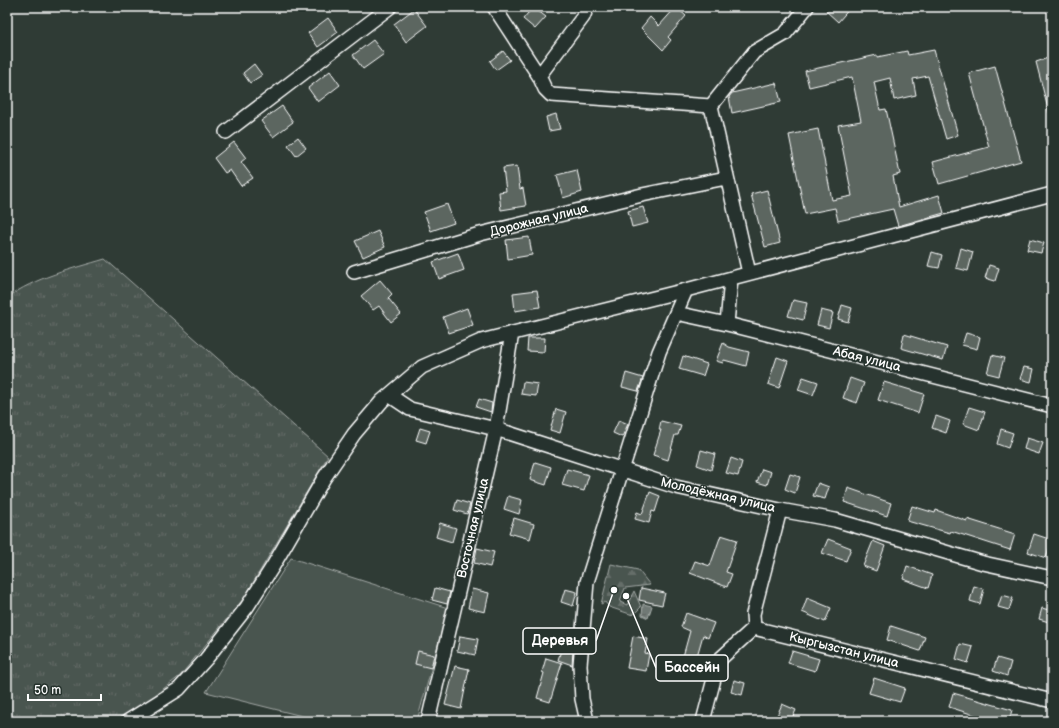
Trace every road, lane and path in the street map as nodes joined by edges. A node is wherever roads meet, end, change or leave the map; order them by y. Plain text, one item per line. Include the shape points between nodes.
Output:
1 (390, 7) edge
2 (494, 7) edge
3 (587, 7) edge
4 (807, 7) edge
5 (539, 76) junction
6 (711, 106) junction
7 (226, 132) dead end
8 (726, 178) junction
9 (1052, 194) edge
10 (354, 272) dead end
11 (749, 273) junction
12 (731, 278) junction
13 (686, 290) junction
14 (676, 313) junction
15 (727, 324) junction
16 (512, 333) junction
17 (389, 395) junction
18 (1052, 406) edge
19 (496, 429) junction
20 (623, 470) junction
21 (780, 510) junction
22 (1052, 578) edge
23 (754, 628) junction
24 (1052, 701) edge
25 (128, 721) edge
26 (428, 721) edge
27 (587, 721) edge
28 (703, 721) edge

1 - 7 street
2 - 5 street
3 - 5 street via 583,17
4 - 6 street via 785,34 754,52
5 - 6 street via 551,95 561,97
6 - 8 street
8 - 10 street, Дорожная улица via 642,195 480,234
8 - 11 street
9 - 11 street
11 - 12 street
12 - 13 street
12 - 15 street
13 - 14 street
13 - 16 street
14 - 15 street, Абая улица
14 - 20 street via 659,352
15 - 18 street, Абая улица
16 - 17 street via 481,341 422,367
16 - 19 street, Восточная улица
17 - 19 street, Молодёжная улица via 410,409
17 - 25 street via 354,434 324,478 247,607 206,659 179,689
19 - 20 street, Молодёжная улица
19 - 26 street, Восточная улица
20 - 21 street, Молодёжная улица via 676,487
20 - 27 street via 587,582 580,665 582,699
21 - 22 street, Молодёжная улица via 835,520 983,563
21 - 23 street via 753,614
23 - 24 street, Кыргызстан улица
23 - 28 street via 718,660

